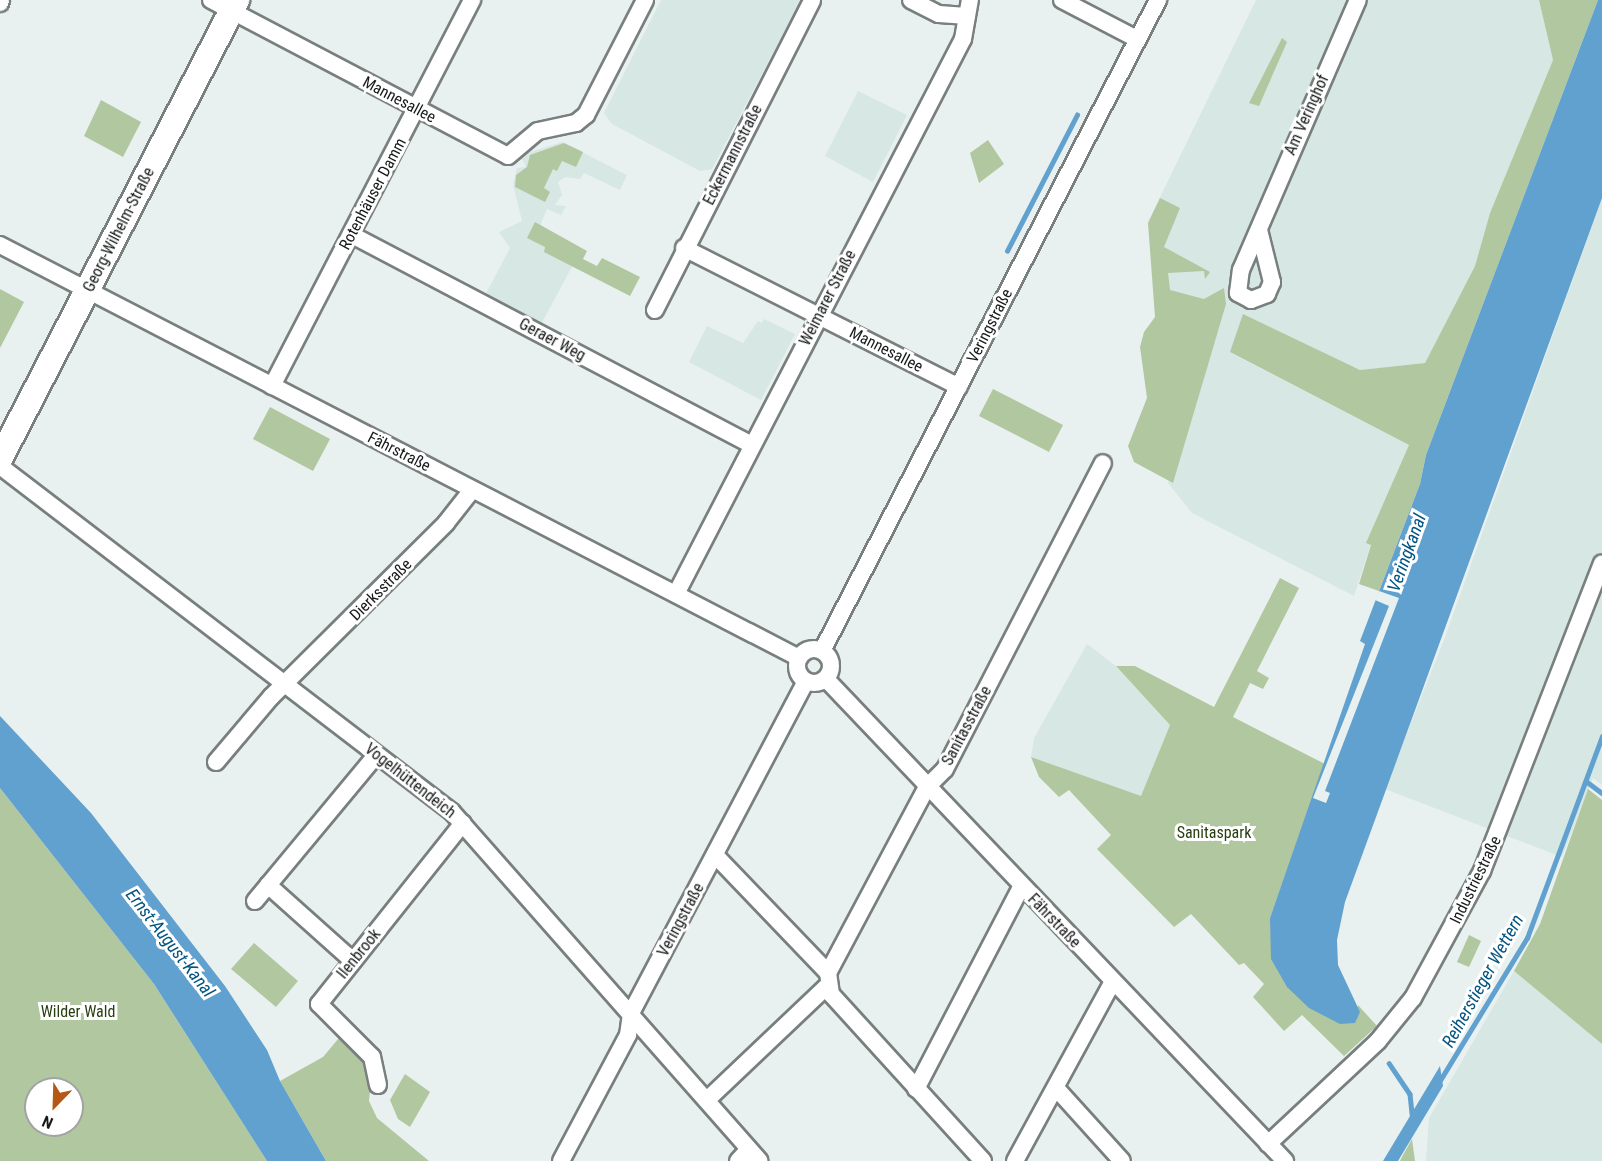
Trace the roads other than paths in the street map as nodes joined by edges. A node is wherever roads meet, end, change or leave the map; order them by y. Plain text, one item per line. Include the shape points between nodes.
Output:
1 (211, 0) edge
2 (472, 0) edge
3 (645, 0) edge
4 (812, 0) edge
5 (911, 0) edge
6 (1062, 0) edge
7 (1158, 0) edge
8 (1358, 0) edge
9 (235, 5) edge
10 (969, 8) edge
11 (1137, 39) junction
12 (417, 110) junction
13 (1259, 230) dead end
14 (352, 234) junction
15 (0, 245) edge
16 (684, 248) junction
17 (88, 291) junction
18 (655, 310) dead end
19 (818, 316) junction
20 (272, 386) junction
21 (959, 387) junction
22 (752, 445) junction
23 (0, 459) edge
24 (1103, 463) dead end
25 (0, 466) edge
26 (472, 490) junction
27 (1602, 564) edge
28 (676, 594) junction
29 (822, 651) junction
30 (799, 658) junction
31 (826, 679) junction
32 (806, 681) junction
33 (284, 685) junction
34 (376, 755) junction
35 (216, 762) dead end
36 (927, 787) junction
37 (463, 823) junction
38 (715, 855) junction
39 (268, 885) junction
40 (1021, 887) junction
41 (255, 901) dead end
42 (353, 961) junction
43 (828, 979) junction
44 (1112, 982) junction
45 (631, 1013) junction
46 (378, 1085) dead end
47 (1056, 1088) junction
48 (916, 1089) junction
49 (708, 1099) junction
50 (1275, 1155) edge
51 (749, 1157) edge
52 (561, 1161) edge
53 (983, 1161) edge
54 (1015, 1161) edge
55 (1122, 1161) edge

1 - 9 street, Mannesallee
2 - 12 street, Rotenhäuser Damm
3 - 12 street, Mannesallee via 586,115 576,123 538,131 508,156
4 - 16 street, Eckermannstraße
5 - 10 street via 939,14
6 - 11 street
7 - 11 street, Veringstraße
8 - 13 street, Am Veringhof
9 - 12 street, Mannesallee
9 - 17 street, Georg-Wilhelm-Straße
10 - 19 street, Weimarer Straße via 963,39
11 - 21 street, Veringstraße
12 - 14 street, Rotenhäuser Damm
14 - 20 street, Rotenhäuser Damm
14 - 22 street, Geraer Weg
15 - 17 street, Fährstraße
16 - 18 street, Eckermannstraße
16 - 19 street, Mannesallee
17 - 20 street, Fährstraße
17 - 23 street, Georg-Wilhelm-Straße
19 - 21 street, Mannesallee
19 - 22 street, Weimarer Straße
20 - 26 street, Fährstraße
21 - 29 street, Veringstraße
22 - 28 street, Weimarer Straße
24 - 36 street, Sanitasstraße via 945,769
25 - 33 street, Vogelhüttendeich
26 - 28 street, Fährstraße
26 - 33 street, Dierksstraße via 462,507
27 - 50 street, Industriestraße via 1482,872 1413,998
28 - 30 street, Fährstraße
29 - 30 street via 809,650
29 - 31 street via 831,664
30 - 32 street via 798,671
31 - 32 street via 816,684
31 - 36 street, Fährstraße
32 - 38 street, Veringstraße
33 - 34 street, Vogelhüttendeich
33 - 35 street, Dierksstraße
34 - 37 street, Vogelhüttendeich
34 - 39 street
36 - 40 street, Fährstraße
36 - 43 street, Sanitasstraße
37 - 42 street, Ilenbrook
37 - 45 street, Vogelhüttendeich
38 - 43 street
38 - 45 street, Veringstraße
39 - 41 street
39 - 42 street
40 - 44 street, Fährstraße
40 - 48 street
42 - 46 street, Ilenbrook via 319,1004 372,1057
43 - 48 street via 831,994
43 - 49 street, Sanitasstraße
44 - 47 street
44 - 50 street, Fährstraße
45 - 49 street, Vogelhüttendeich
45 - 52 street, Veringstraße via 628,1035
47 - 54 street
47 - 55 street
48 - 53 street
49 - 51 street, Vogelhüttendeich

